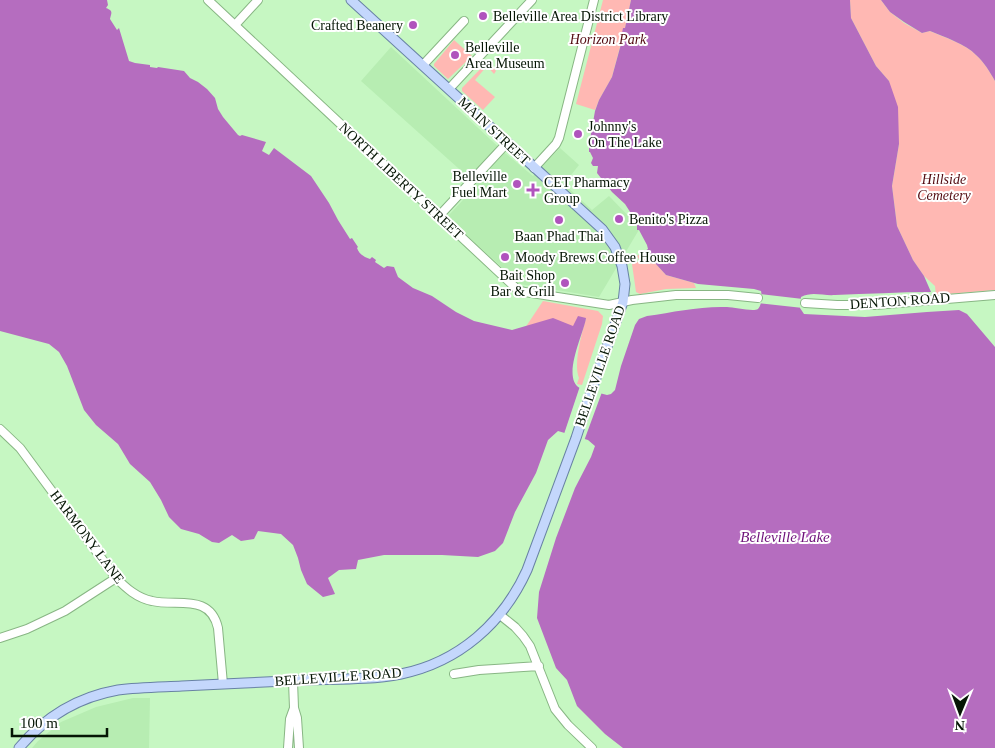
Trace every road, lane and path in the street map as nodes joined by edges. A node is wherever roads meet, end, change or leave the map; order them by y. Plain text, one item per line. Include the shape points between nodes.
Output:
1 (208, 0) edge
2 (258, 0) edge
3 (351, 0) edge
4 (594, 0) edge
5 (530, 1) edge
6 (464, 21) dead end
7 (235, 25) junction
8 (423, 65) junction
9 (449, 89) junction
10 (507, 143) junction
11 (534, 168) junction
12 (439, 216) junction
13 (623, 272) joint
14 (995, 295) edge
15 (758, 298) dead end
16 (623, 302) junction
17 (805, 303) dead end
18 (0, 429) edge
19 (116, 578) junction
20 (500, 615) junction
21 (0, 638) edge
22 (539, 666) junction
23 (454, 674) dead end
24 (293, 681) junction
25 (223, 684) junction
26 (294, 708) junction
27 (19, 748) edge
28 (288, 748) edge
29 (298, 748) edge
30 (592, 748) edge

1 - 7 street, NORTH LIBERTY STREET
2 - 7 street
3 - 8 main road, MAIN STREET
4 - 11 street via 559,138
5 - 9 street
6 - 8 street
7 - 12 street, NORTH LIBERTY STREET
8 - 9 main road, MAIN STREET
9 - 10 main road, MAIN STREET
10 - 11 main road, MAIN STREET
10 - 12 street
11 - 13 main road, MAIN STREET via 606,235 618,254
12 - 16 street, NORTH LIBERTY STREET via 518,290 609,305
13 - 16 main road, BELLEVILLE ROAD
14 - 17 street, DENTON ROAD via 875,305
15 - 16 street via 676,295
16 - 20 main road, BELLEVILLE ROAD via 528,570
18 - 19 street, HARMONY LANE via 20,448
19 - 21 street via 65,611
19 - 25 street, HARMONY LANE via 145,600 192,604 210,612 218,628
20 - 22 street via 524,636
20 - 24 main road, BELLEVILLE ROAD via 466,646 420,669 387,676
22 - 23 street
22 - 30 street via 555,709
24 - 25 main road, BELLEVILLE ROAD
24 - 26 street
25 - 27 main road, BELLEVILLE ROAD via 128,689 93,696 47,721
26 - 28 street
26 - 29 street

